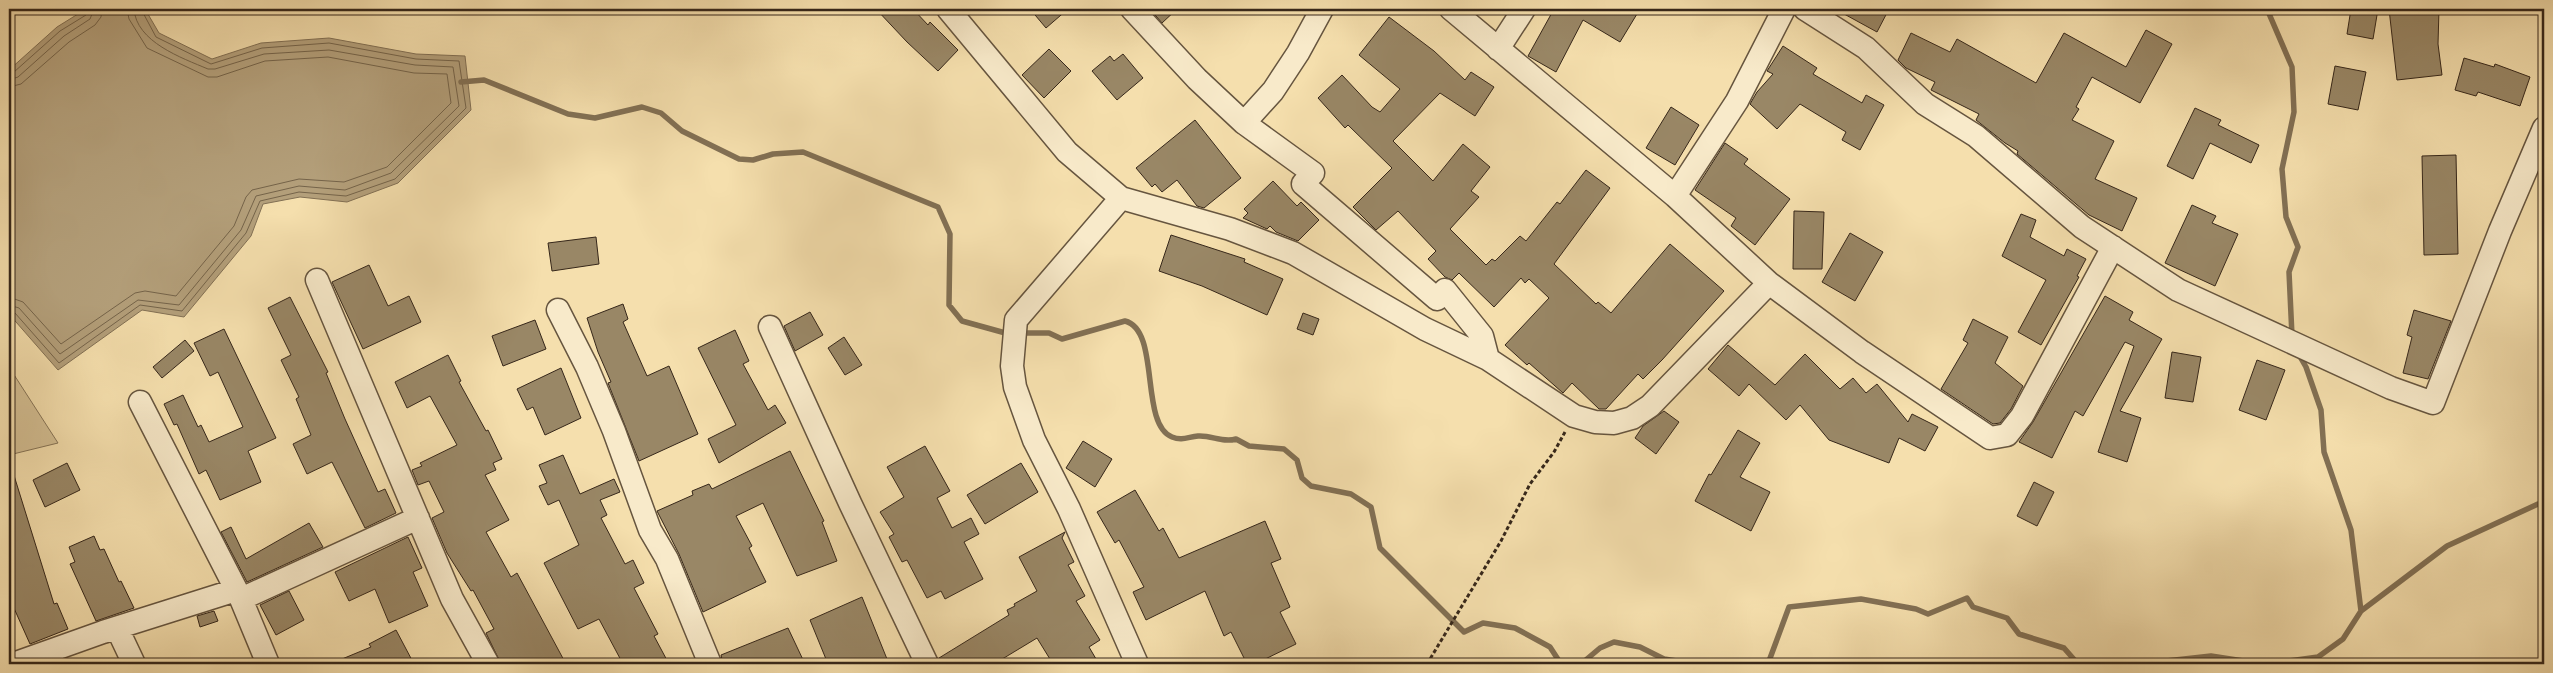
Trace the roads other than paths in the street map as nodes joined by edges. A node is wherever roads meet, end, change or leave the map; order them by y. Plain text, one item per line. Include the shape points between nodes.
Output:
1 (948, 9) edge
2 (1132, 9) edge
3 (1322, 9) edge
4 (1451, 9) edge
5 (1524, 9) edge
6 (1784, 9) edge
7 (1805, 9) edge
8 (1498, 49) junction
9 (1244, 123) junction
10 (2544, 128) edge
11 (1675, 196) junction
12 (1121, 198) junction
13 (2112, 248) junction
14 (317, 280) dead end
15 (1769, 283) junction
16 (558, 310) dead end
17 (770, 327) dead end
18 (1488, 359) junction
19 (140, 402) dead end
20 (418, 518) junction
21 (238, 595) junction
22 (117, 628) junction
23 (14, 664) edge
24 (134, 664) edge
25 (268, 664) edge
26 (488, 664) edge
27 (710, 664) edge
28 (927, 664) edge
29 (1137, 664) edge

1 - 12 street via 1067,152
2 - 9 street via 1197,79
3 - 9 street via 1273,92
4 - 8 street
5 - 8 street
6 - 11 street via 1737,101
7 - 13 street via 1866,48 1925,104 1976,136 2082,227
8 - 11 street
9 - 18 street via 1313,173 1303,184 1380,252 1438,299 1445,290 1482,336
10 - 13 street via 2432,403 2391,388 2178,290
11 - 15 street
12 - 18 street via 1230,230 1293,253 1425,329
12 - 29 street via 1016,320 1012,366 1015,387 1034,440 1069,509
13 - 15 street via 2022,416 2007,435 1990,438 1862,352
14 - 20 street
15 - 18 street via 1650,406 1632,418 1614,423 1574,416
16 - 27 street via 591,376 650,530 667,559
17 - 28 street
19 - 21 street
20 - 21 street
20 - 26 street via 452,599
21 - 22 street
21 - 25 street
22 - 23 street
22 - 24 street

